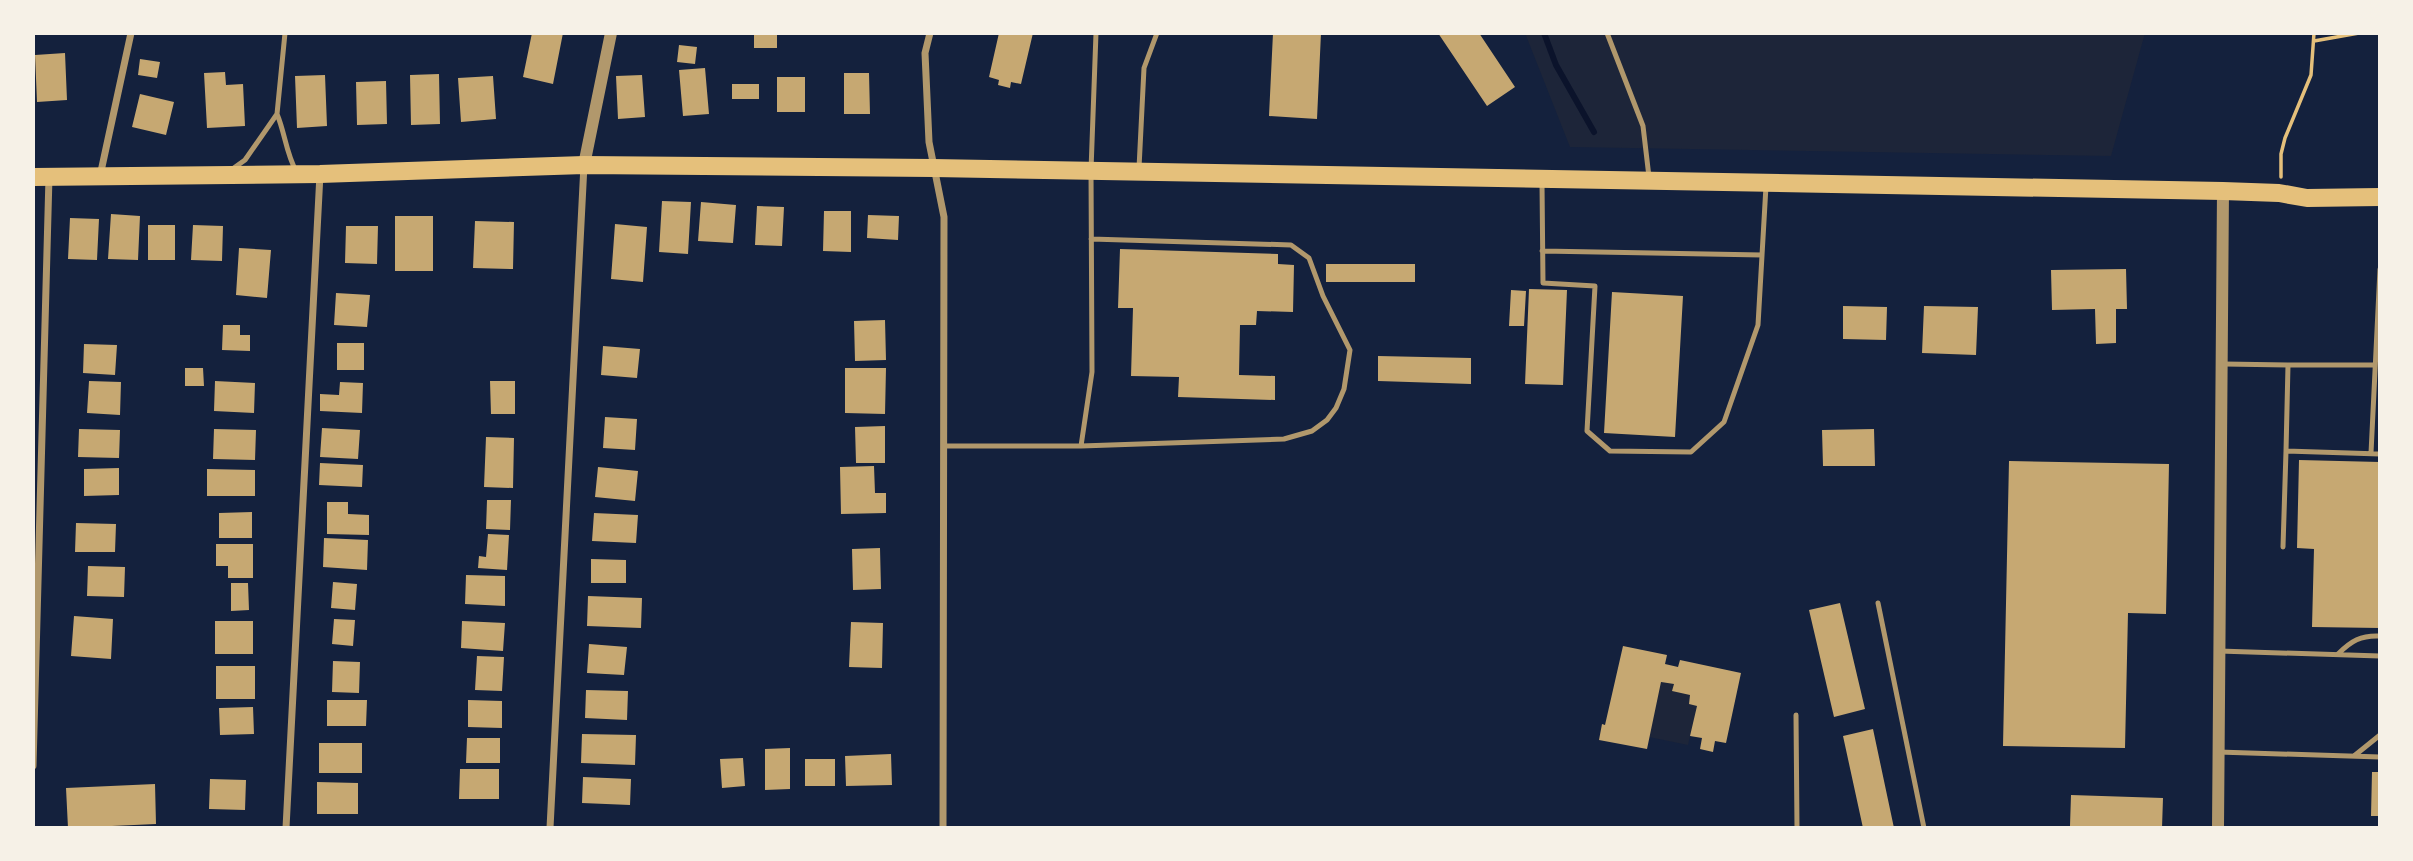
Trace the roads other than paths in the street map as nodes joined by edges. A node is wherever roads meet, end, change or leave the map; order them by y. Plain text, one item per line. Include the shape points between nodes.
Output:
1 (131, 33) edge
2 (285, 33) edge
3 (611, 33) edge
4 (930, 33) edge
5 (1096, 33) edge
6 (1157, 33) edge
7 (1607, 33) edge
8 (277, 114) junction
9 (584, 164) junction
10 (933, 167) junction
11 (1091, 170) junction
12 (1139, 171) junction
13 (297, 174) junction
14 (320, 174) junction
15 (100, 176) junction
16 (224, 176) junction
17 (41, 177) edge
18 (1542, 178) junction
19 (1649, 180) junction
20 (1767, 183) junction
21 (2223, 191) junction
22 (2380, 197) edge
23 (1091, 239) junction
24 (1542, 251) junction
25 (1762, 255) junction
26 (2380, 271) edge
27 (2221, 364) junction
28 (2288, 365) junction
29 (2375, 365) junction
30 (944, 446) junction
31 (1081, 446) junction
32 (2286, 451) junction
33 (2371, 453) junction
34 (2380, 454) edge
35 (2283, 547) dead end
36 (1878, 603) dead end
37 (2380, 636) edge
38 (2219, 651) junction
39 (2338, 654) junction
40 (2380, 656) edge
41 (1796, 715) dead end
42 (2380, 735) edge
43 (2218, 752) junction
44 (2354, 756) junction
45 (2380, 757) edge
46 (33, 766) edge
47 (286, 828) edge
48 (550, 828) edge
49 (943, 828) edge
50 (1797, 828) edge
51 (1924, 828) edge
52 (2218, 828) edge

1 - 15 street
2 - 8 lane
3 - 9 street
4 - 10 street via 925,53
5 - 11 lane
6 - 12 lane via 1144,68
7 - 19 lane via 1643,126
8 - 13 lane
8 - 16 lane via 245,160
9 - 10 main road
9 - 14 main road
9 - 48 street
10 - 11 main road
10 - 30 street via 944,217
11 - 12 main road
11 - 23 lane
12 - 18 main road
13 - 14 main road
13 - 16 main road
14 - 47 street
15 - 16 main road
15 - 17 main road
17 - 46 street
18 - 19 main road
18 - 24 lane
19 - 20 main road
20 - 21 main road
20 - 25 lane
21 - 22 main road via 2307,198
21 - 27 street
23 - 31 lane via 1092,372
23 - 31 lane via 1290,245 1310,258 1350,350 1338,405 1319,427 1302,435 1247,442
24 - 25 lane
24 - 25 lane via 1543,283 1595,286 1587,432 1610,451 1692,452 1724,422 1758,325
26 - 29 lane
27 - 28 lane
27 - 38 street
28 - 29 lane
28 - 32 lane
29 - 33 lane
30 - 31 lane
30 - 49 street
32 - 33 lane
32 - 35 lane
33 - 34 lane
36 - 51 lane
37 - 39 lane via 2351,641
38 - 39 lane
38 - 43 street
39 - 40 lane
41 - 50 lane
42 - 44 lane
43 - 44 lane
43 - 52 street
44 - 45 lane

